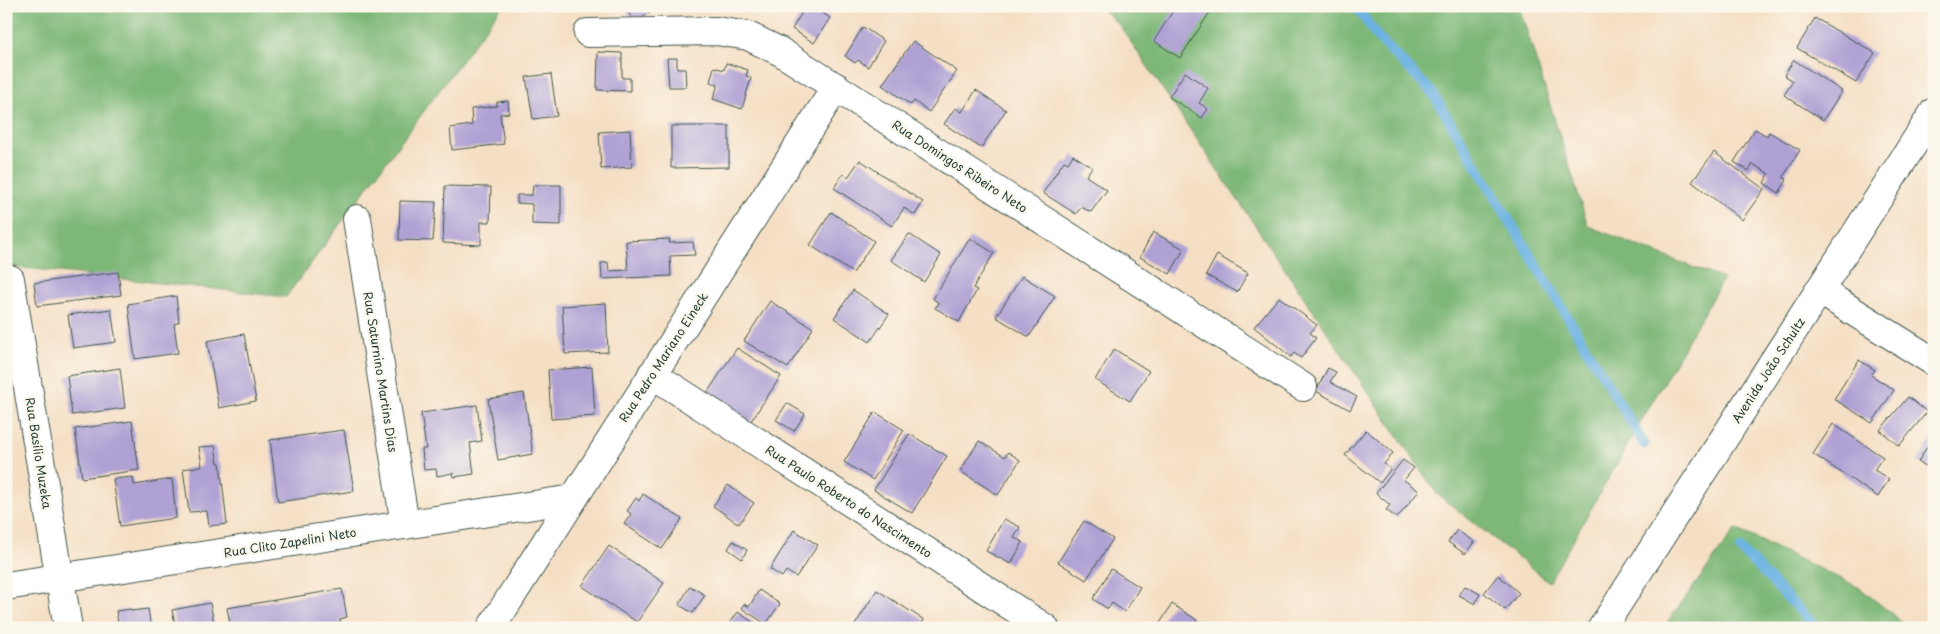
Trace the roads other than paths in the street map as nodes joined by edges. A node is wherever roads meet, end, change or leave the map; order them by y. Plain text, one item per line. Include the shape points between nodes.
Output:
1 (588, 33) dead end
2 (836, 87) junction
3 (1934, 112) edge
4 (357, 218) dead end
5 (10, 279) dead end
6 (1819, 290) junction
7 (1934, 362) edge
8 (652, 374) junction
9 (1304, 387) dead end
10 (573, 499) junction
11 (405, 525) junction
12 (60, 578) junction
13 (6, 586) edge
14 (68, 628) edge
15 (491, 628) edge
16 (1046, 628) edge
17 (1602, 628) edge

1 - 2 street, Rua Domingos Ribeiro Neto via 717,31 748,36 781,52
2 - 8 street, Rua Pedro Mariano Eineck
2 - 9 street, Rua Domingos Ribeiro Neto
3 - 6 street, Avenida João Schultz
4 - 11 street, Rua Saturnino Martins Dias
5 - 12 street, Rua Basílio Muzeka
6 - 7 street
6 - 17 street, Avenida João Schultz
8 - 10 street, Rua Pedro Mariano Eineck
8 - 16 street, Rua Paulo Roberto do Nascimento
10 - 11 street, Rua Clito Zapelini Neto
10 - 15 street, Rua Pedro Mariano Eineck
11 - 12 street, Rua Clito Zapelini Neto
12 - 13 street, Rua Clito Zapelini Neto
12 - 14 street, Rua Basílio Muzeka

